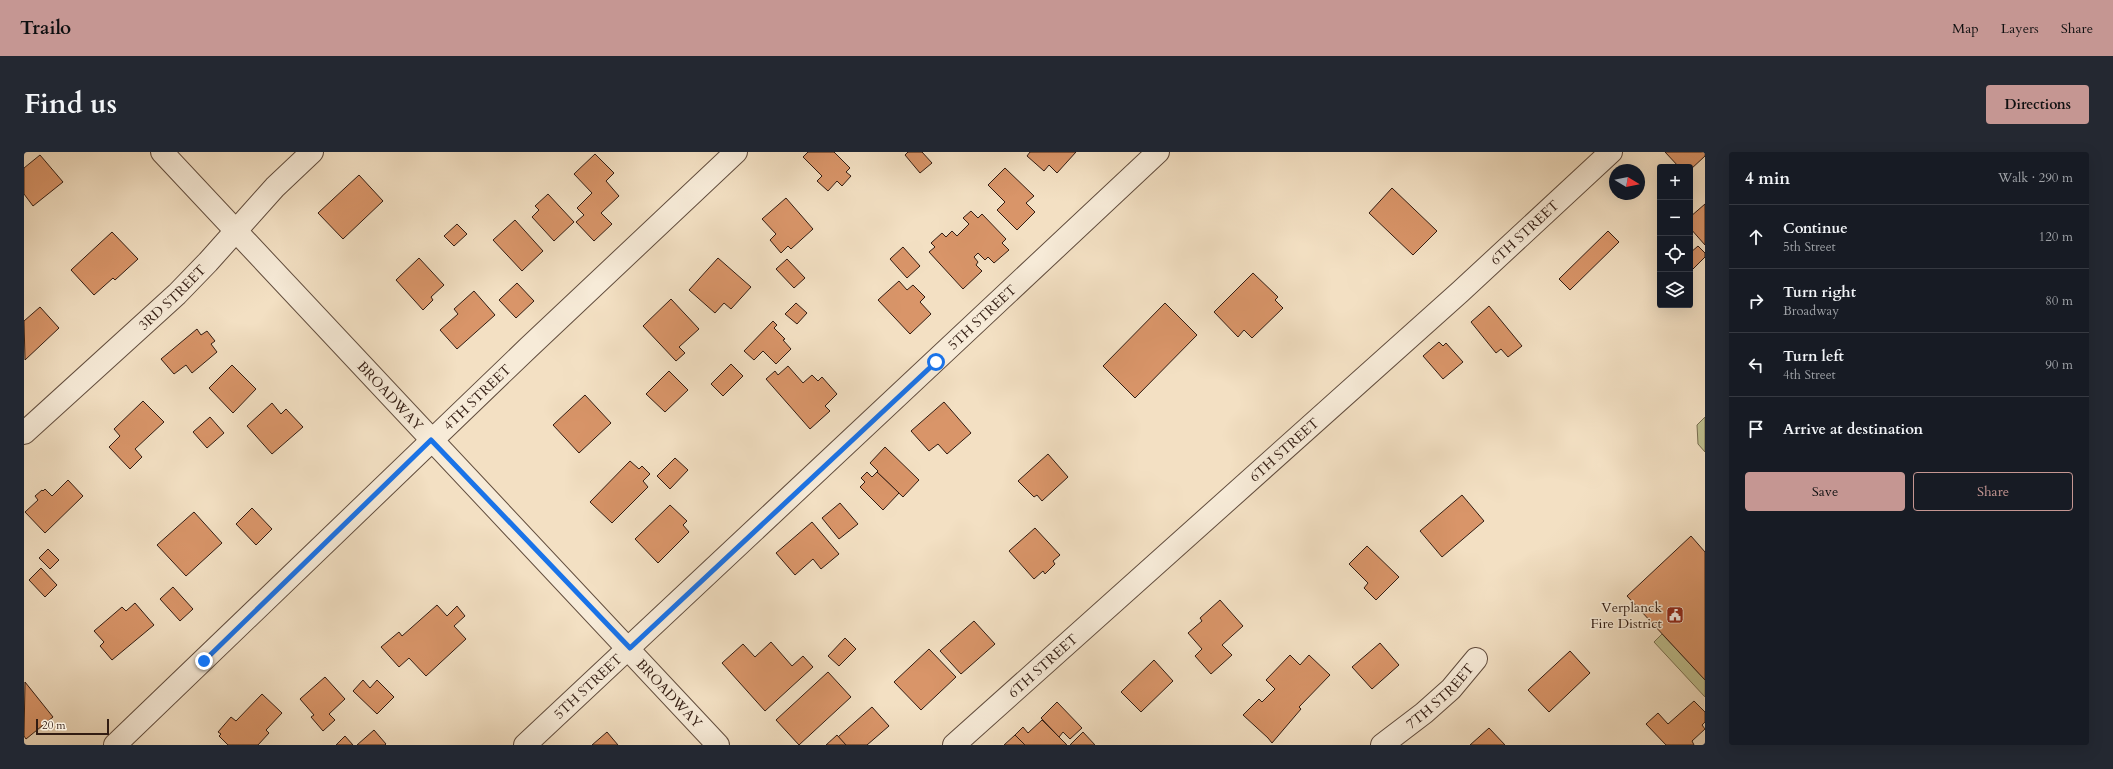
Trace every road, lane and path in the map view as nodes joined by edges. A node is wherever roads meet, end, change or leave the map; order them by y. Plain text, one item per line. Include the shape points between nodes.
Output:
1 (162, 152) edge
2 (312, 152) edge
3 (736, 152) edge
4 (1158, 152) edge
5 (1611, 152) edge
6 (234, 232) junction
7 (24, 433) edge
8 (431, 440) junction
9 (630, 648) junction
10 (1476, 659) dead end
11 (115, 745) edge
12 (526, 745) edge
13 (718, 745) edge
14 (954, 745) edge
15 (1382, 745) edge

1 - 6 street, BROADWAY
2 - 6 street, 3RD STREET via 275,187
3 - 8 street, 4TH STREET
4 - 9 street, 5TH STREET
5 - 14 street, 6TH STREET via 1460,292
6 - 7 street, 3RD STREET via 177,294
6 - 8 street, BROADWAY
8 - 9 street, BROADWAY
8 - 11 street, 4TH STREET
9 - 12 street, 5TH STREET
9 - 13 street, BROADWAY
10 - 15 street, 7TH STREET via 1451,689

